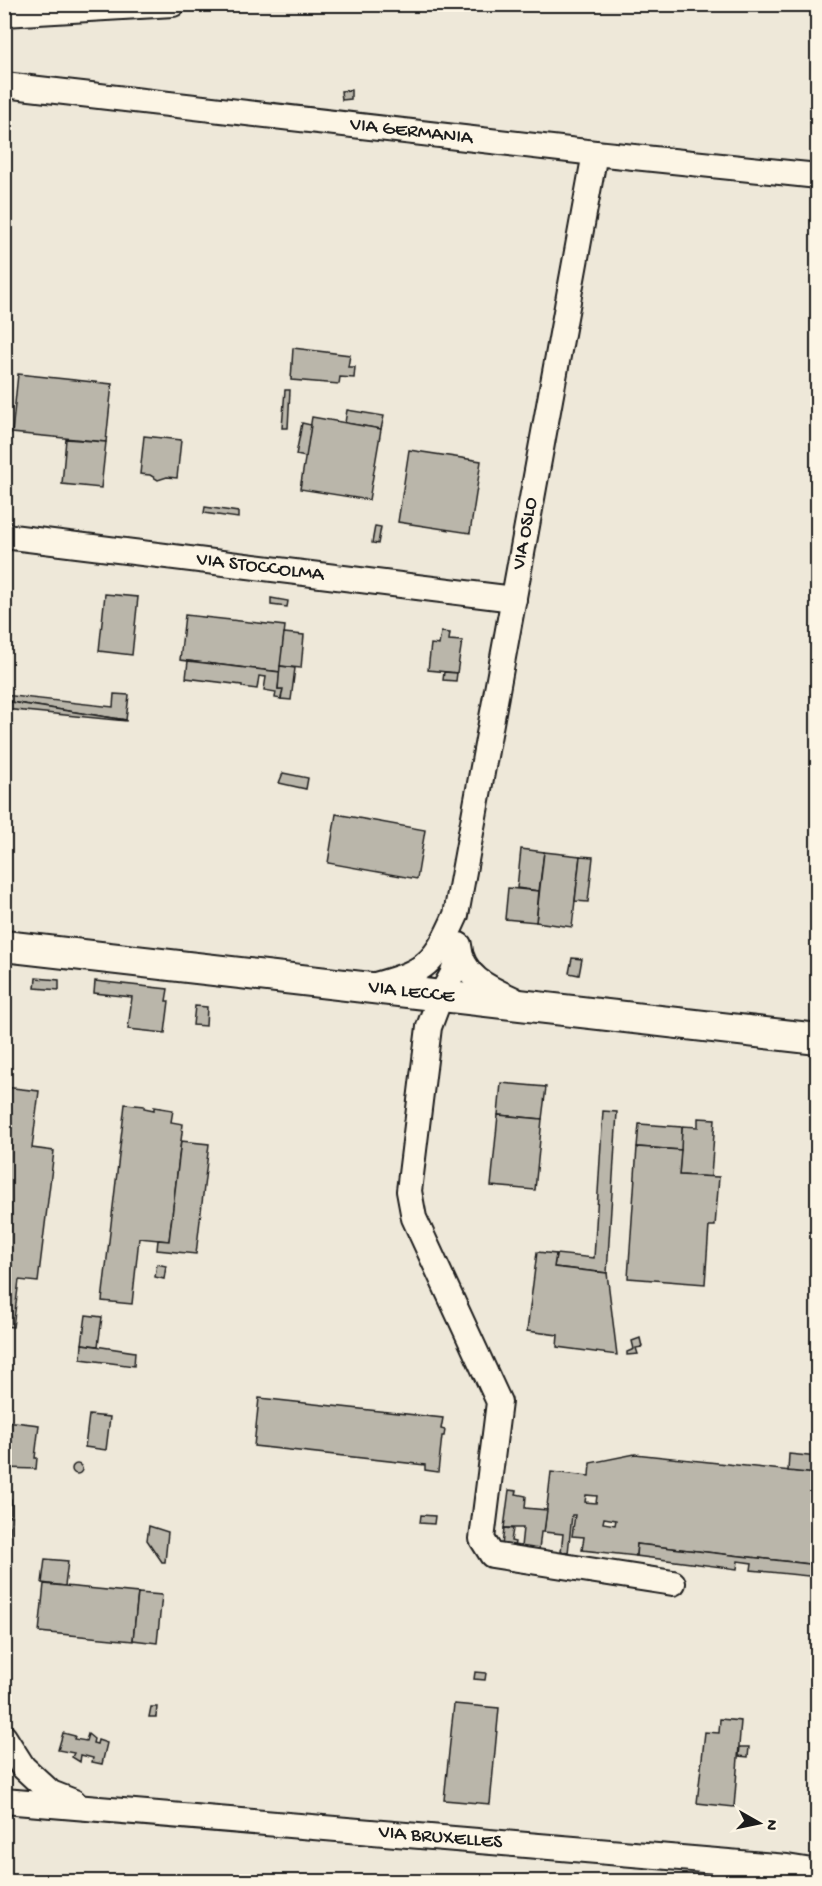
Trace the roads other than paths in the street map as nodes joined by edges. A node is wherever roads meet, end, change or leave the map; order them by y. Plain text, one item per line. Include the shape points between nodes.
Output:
1 (173, 4) edge
2 (4, 14) edge
3 (4, 85) edge
4 (595, 153) junction
5 (818, 176) edge
6 (4, 536) edge
7 (514, 599) junction
8 (4, 946) edge
9 (450, 949) junction
10 (367, 988) junction
11 (441, 995) junction
12 (532, 1007) junction
13 (818, 1040) edge
14 (673, 1583) dead end
15 (4, 1737) edge
16 (4, 1802) edge
17 (94, 1809) junction
18 (787, 1867) junction
19 (818, 1872) edge
20 (808, 1881) edge

1 - 2 street
3 - 4 street, VIA GERMANIA
4 - 5 street, VIA GERMANIA
4 - 7 street, VIA OSLO
6 - 7 street, VIA STOCCOLMA
7 - 9 street, VIA OSLO
8 - 10 main road, VIA LECCE
9 - 10 street via 422,969
9 - 11 street via 438,975
9 - 12 street via 485,987
10 - 11 main road, VIA LECCE
11 - 12 main road, VIA LECCE
11 - 14 street via 429,1027 410,1191 414,1218 499,1402 482,1539 492,1555
12 - 13 main road, VIA LECCE
15 - 17 street, VIA BRUXELLES via 24,1767 51,1793
16 - 17 street, VIA BRUXELLES
17 - 18 street, VIA BRUXELLES
18 - 19 street, VIA BRUXELLES
18 - 20 street

